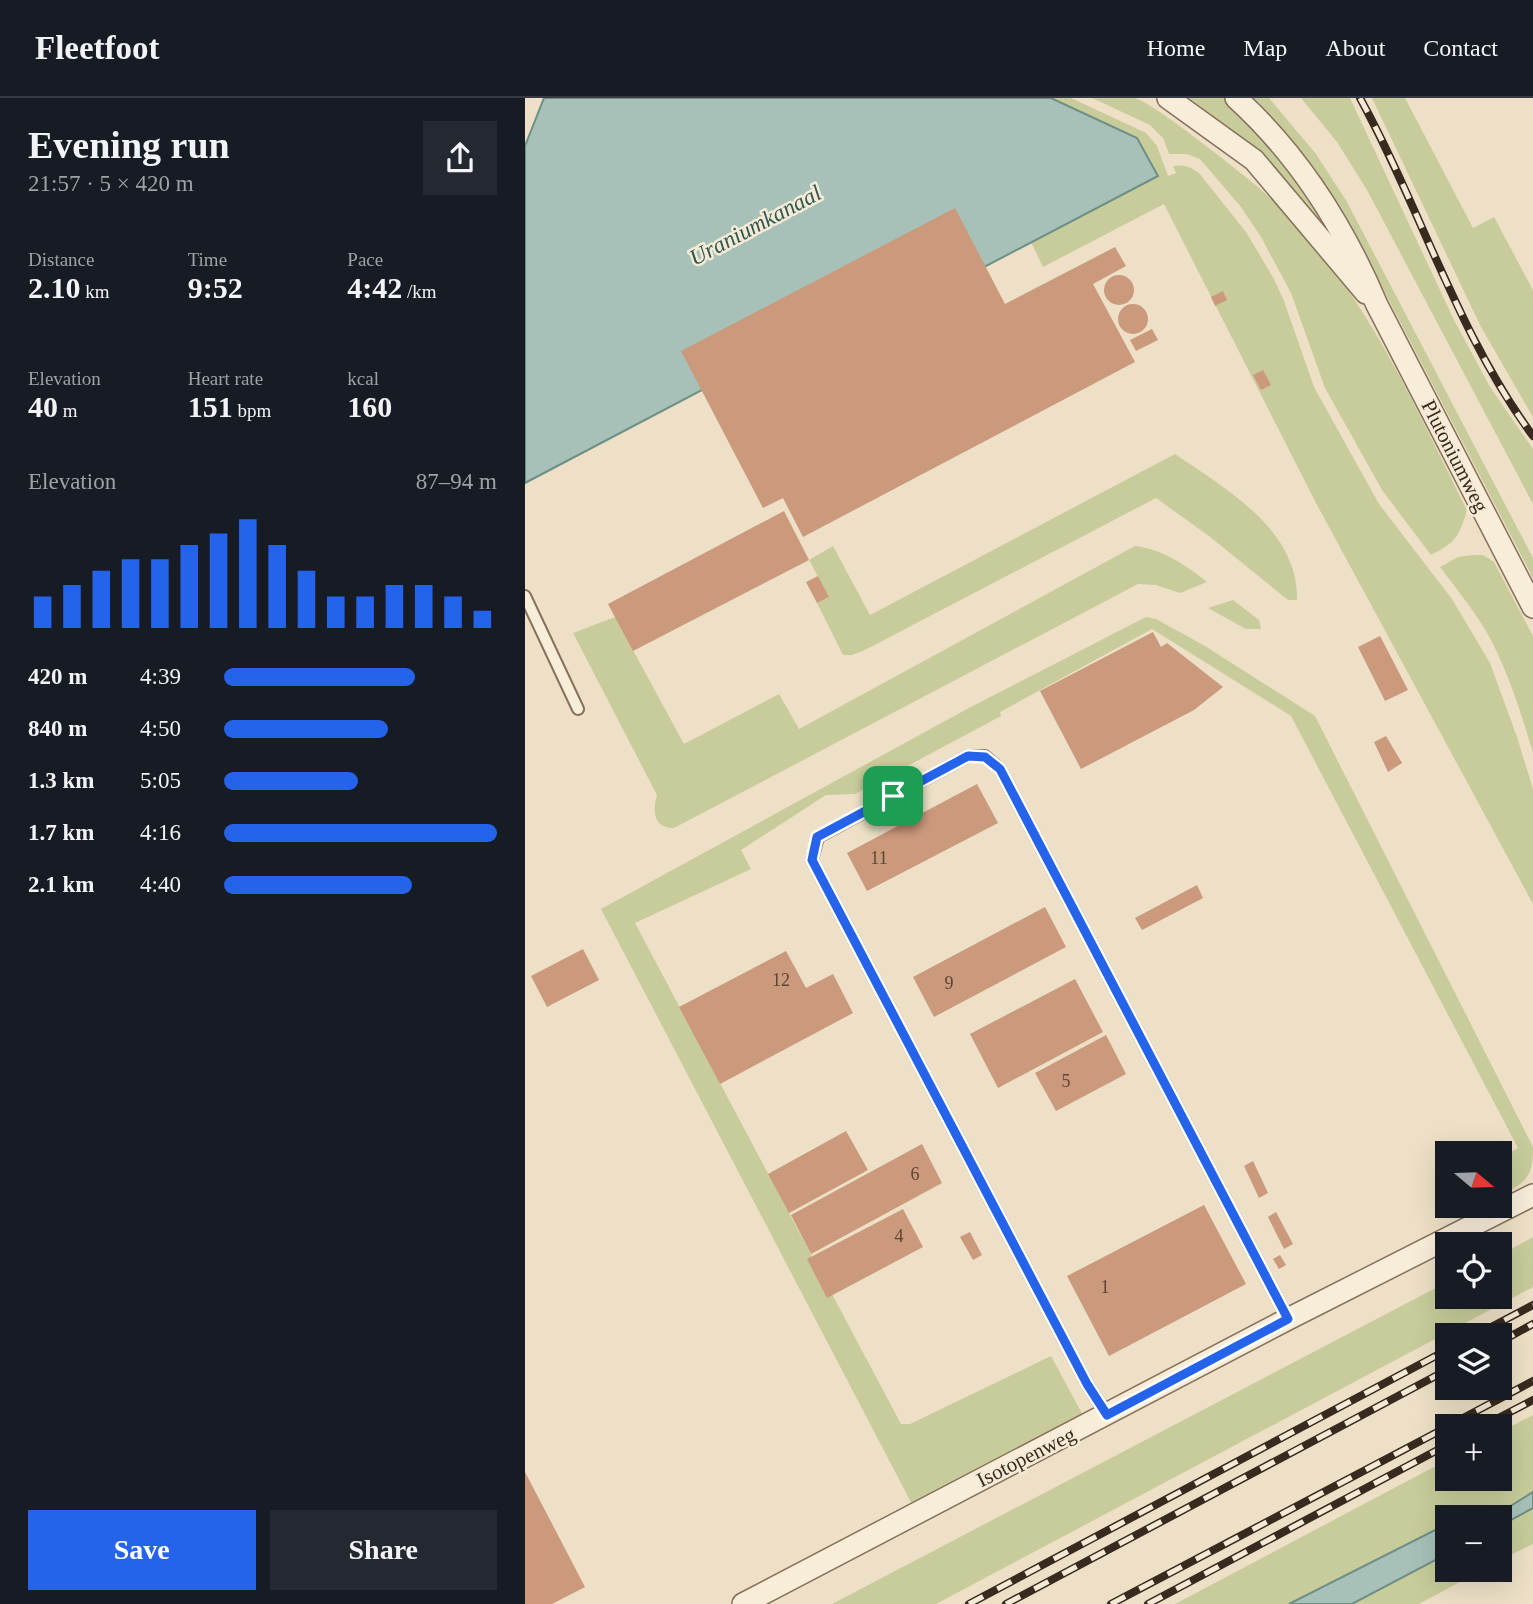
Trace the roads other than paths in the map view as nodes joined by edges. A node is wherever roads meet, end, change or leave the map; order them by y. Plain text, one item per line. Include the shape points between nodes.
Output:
1 (1168, 98) edge
2 (1236, 98) edge
3 (1377, 305) junction
4 (525, 597) edge
5 (1533, 607) edge
6 (578, 709) dead end
7 (1533, 1195) edge
8 (1288, 1319) junction
9 (1107, 1415) junction
10 (743, 1604) edge

1 - 3 street, Plutoniumweg via 1254,160
2 - 3 street, Plutoniumweg via 1294,159 1331,212
3 - 5 street, Plutoniumweg
4 - 6 lane
7 - 8 street, Isotopenweg
8 - 9 street, Isotopenweg
8 - 9 lane via 1000,769 985,757 968,756 817,837 812,860
9 - 10 street, Isotopenweg

